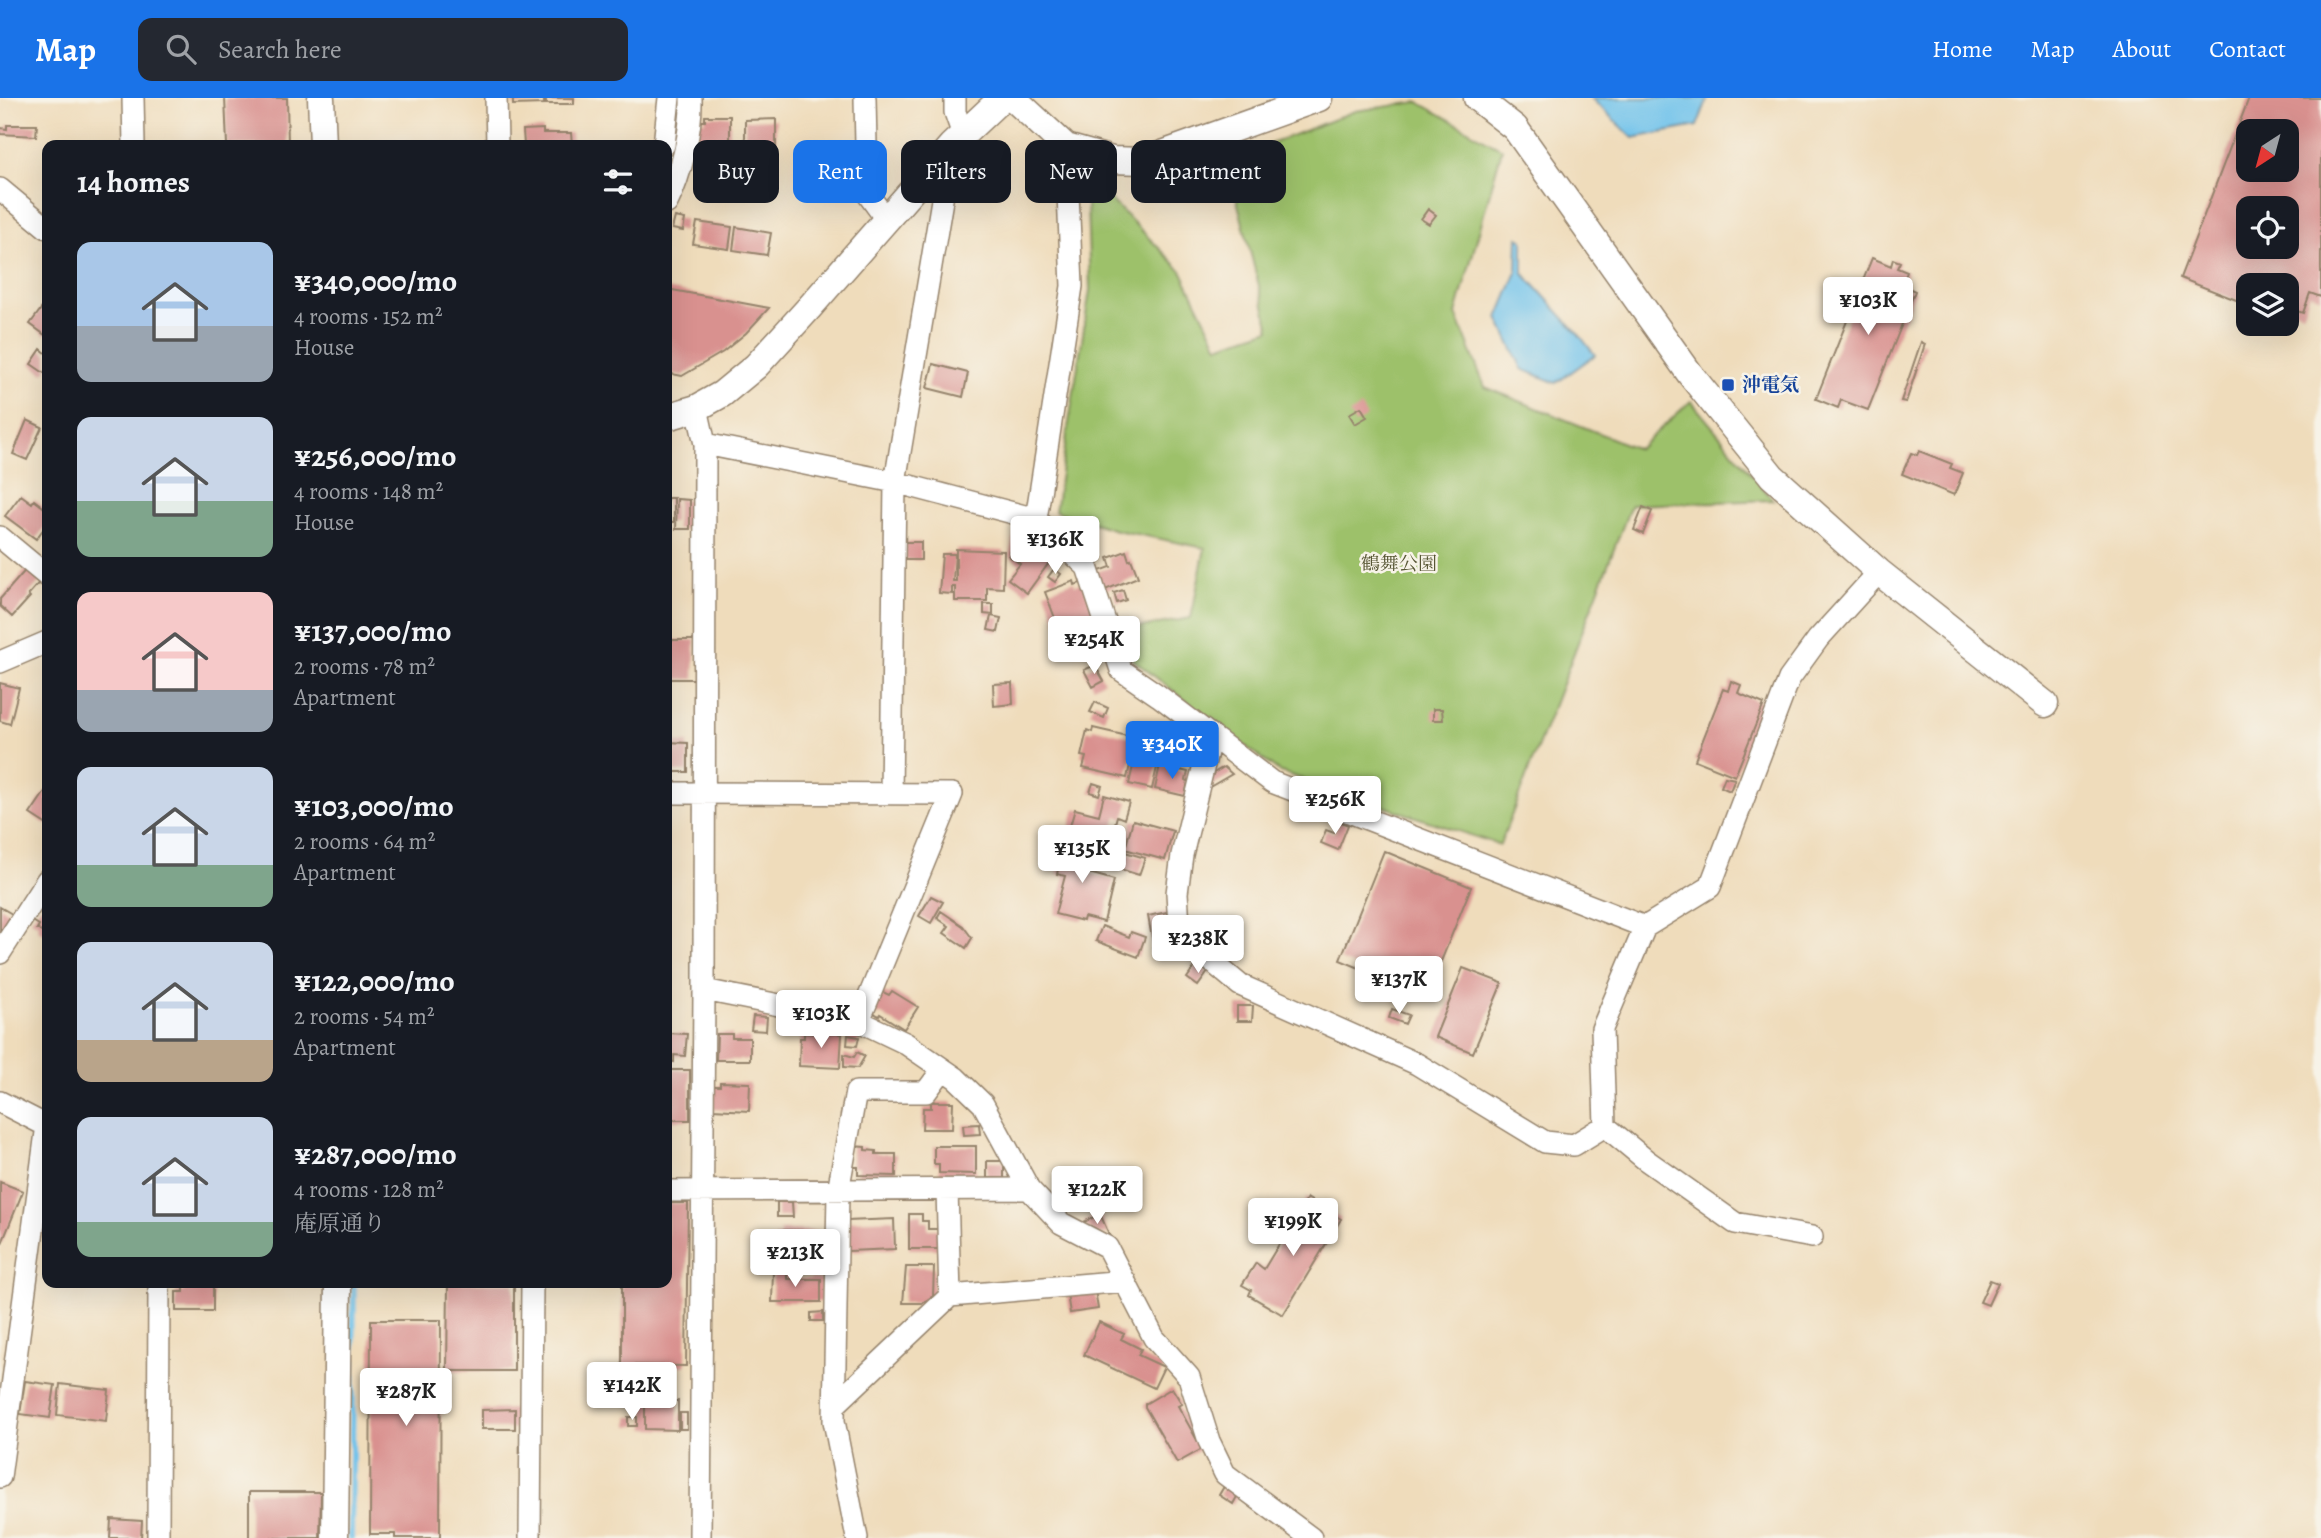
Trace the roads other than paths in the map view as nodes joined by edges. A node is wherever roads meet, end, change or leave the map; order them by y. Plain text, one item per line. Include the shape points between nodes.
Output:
1 (133, 98) edge
2 (321, 98) edge
3 (496, 98) edge
4 (669, 98) edge
5 (691, 98) edge
6 (865, 98) edge
7 (954, 98) edge
8 (1002, 98) edge
9 (1013, 98) edge
10 (1320, 98) edge
11 (1477, 98) edge
12 (134, 140) edge
13 (323, 140) edge
14 (497, 140) edge
15 (665, 140) edge
16 (957, 140) edge
17 (958, 140) edge
18 (1058, 140) edge
19 (1117, 160) edge
20 (0, 189) edge
21 (672, 193) edge
22 (901, 203) edge
23 (946, 203) edge
24 (1068, 203) edge
25 (886, 219) junction
26 (42, 224) edge
27 (697, 408) junction
28 (672, 415) edge
29 (705, 444) junction
30 (895, 482) junction
31 (1036, 519) junction
32 (0, 537) edge
33 (42, 572) edge
34 (1879, 572) junction
35 (42, 644) edge
36 (0, 662) edge
37 (2045, 704) dead end
38 (1211, 736) junction
39 (672, 793) edge
40 (704, 793) junction
41 (891, 794) junction
42 (42, 888) edge
43 (1645, 927) junction
44 (0, 953) edge
45 (704, 990) junction
46 (859, 1021) junction
47 (943, 1069) junction
48 (0, 1102) edge
49 (42, 1123) edge
50 (1605, 1126) junction
51 (42, 1163) edge
52 (1029, 1189) junction
53 (947, 1190) junction
54 (672, 1191) edge
55 (703, 1191) junction
56 (838, 1191) junction
57 (1812, 1237) dead end
58 (1125, 1281) junction
59 (159, 1288) edge
60 (338, 1288) edge
61 (532, 1288) edge
62 (950, 1296) junction
63 (835, 1405) junction
64 (0, 1477) edge
65 (158, 1538) edge
66 (335, 1538) edge
67 (530, 1538) edge
68 (700, 1538) edge
69 (857, 1538) edge
70 (1311, 1538) edge

1 - 12 street
2 - 13 street
3 - 14 street
4 - 15 street
5 - 21 street
6 - 25 street via 867,193
7 - 16 street
8 - 17 street
9 - 18 street
10 - 19 street via 1143,160
11 - 34 street via 1515,128 1690,374 1772,476
20 - 26 street
22 - 25 street
23 - 30 street
24 - 31 street via 1072,286
25 - 27 street via 756,366
27 - 28 street
27 - 29 street
29 - 30 street
29 - 40 street
30 - 31 street
30 - 41 street
31 - 38 street via 1087,567 1121,670
32 - 33 street
34 - 37 street
34 - 43 street via 1818,639 1789,679 1710,887
35 - 36 street
38 - 43 street via 1272,782
38 - 50 street via 1177,893 1179,924 1197,950 1240,985 1418,1064 1545,1142 1574,1145
39 - 40 street
40 - 41 street
40 - 45 street
41 - 46 street via 952,794
42 - 44 street
43 - 50 street via 1602,1029
45 - 46 street
45 - 55 street
46 - 47 street
47 - 52 street via 983,1104
47 - 56 street via 926,1092 856,1092
48 - 49 street
50 - 57 street via 1735,1223
51 - 64 street
52 - 53 street
52 - 58 street via 1061,1223 1107,1247
53 - 56 street
53 - 62 street
54 - 55 street
55 - 56 street
55 - 68 street
56 - 63 street
58 - 62 street
58 - 70 street via 1154,1338 1189,1377 1209,1441 1226,1474
59 - 65 street
60 - 66 street
61 - 67 street
62 - 63 street
63 - 69 street via 834,1421

